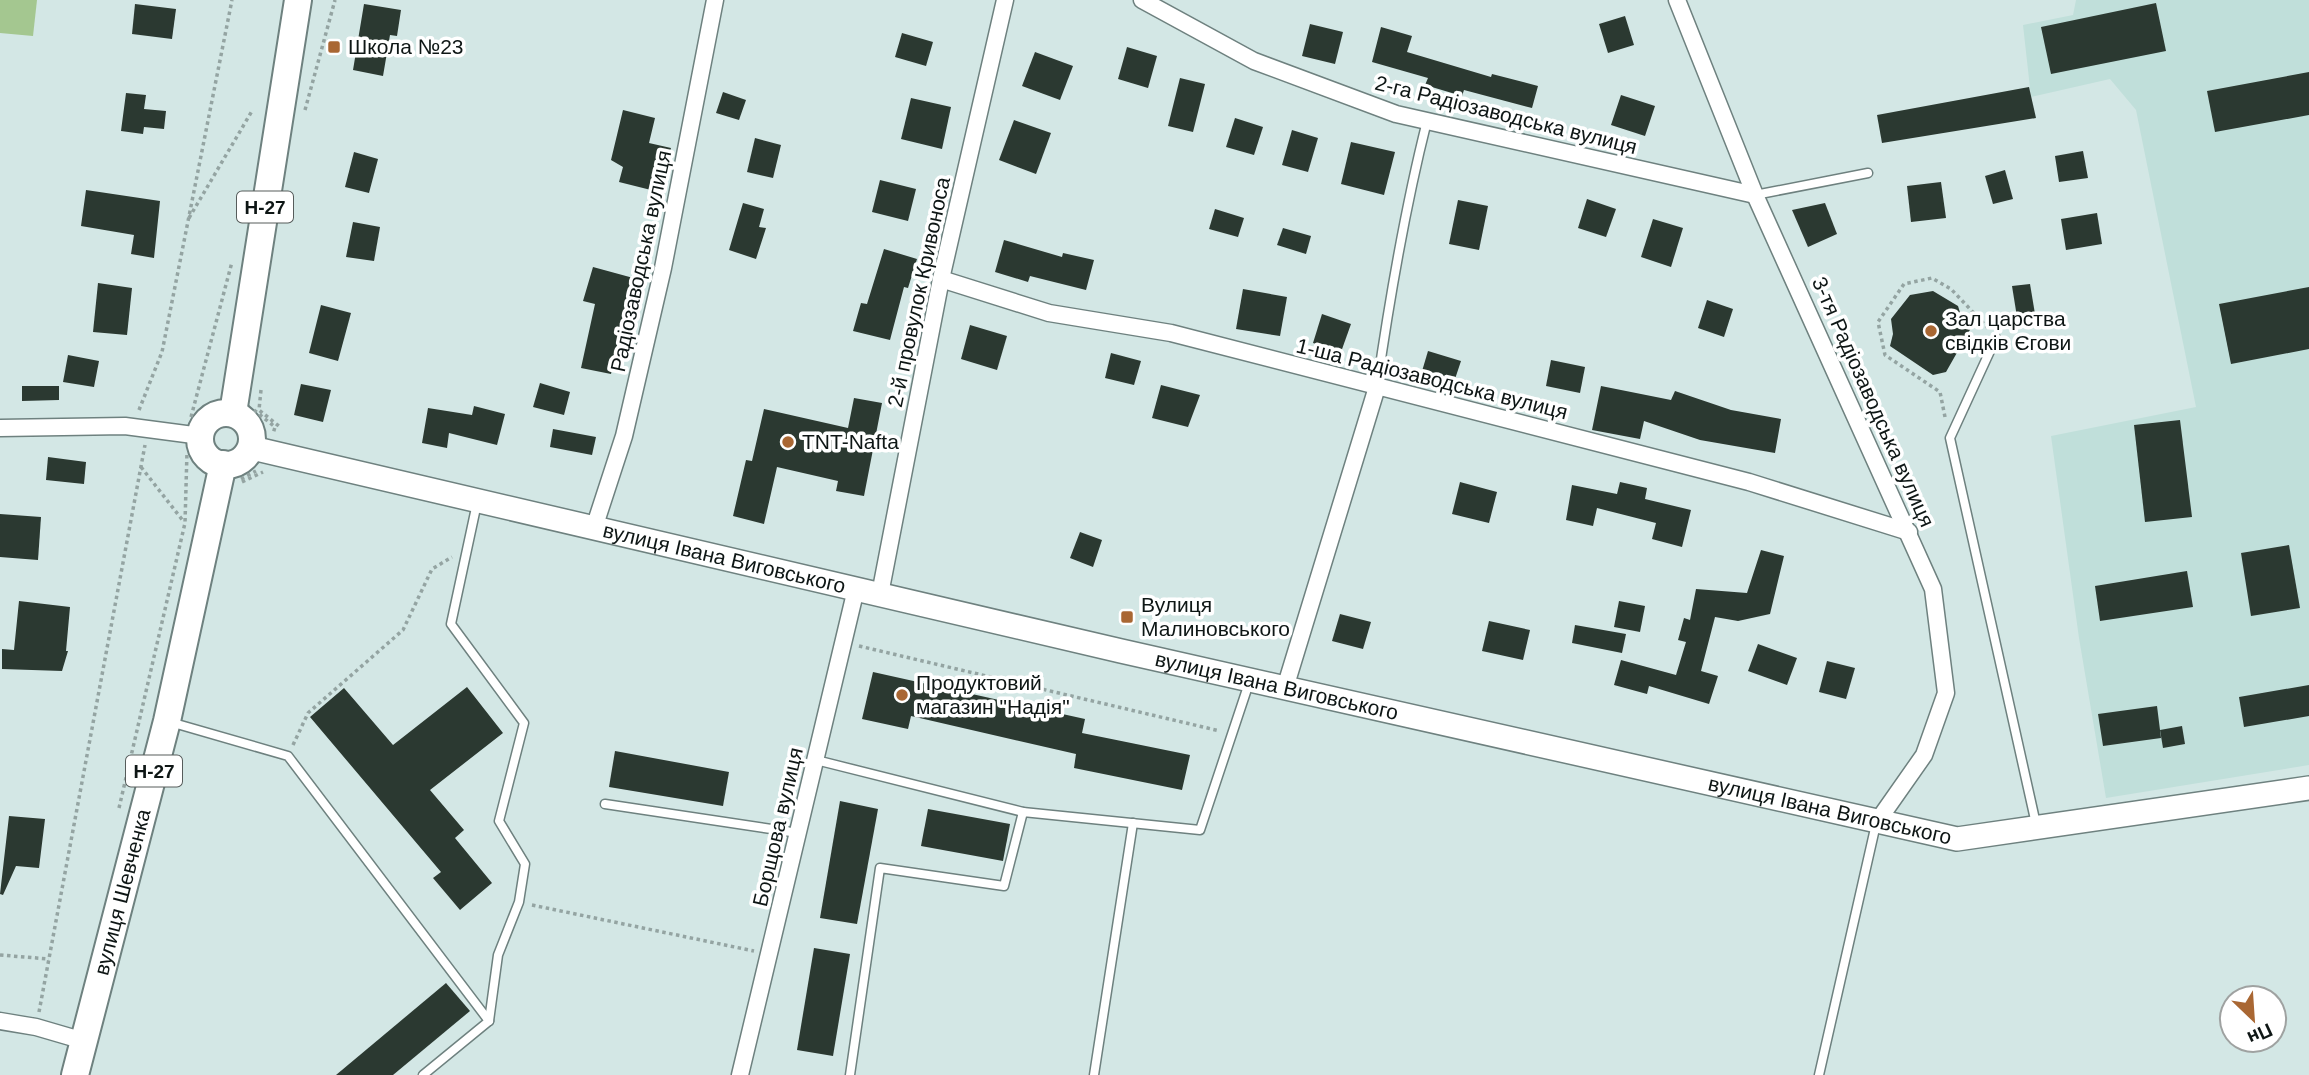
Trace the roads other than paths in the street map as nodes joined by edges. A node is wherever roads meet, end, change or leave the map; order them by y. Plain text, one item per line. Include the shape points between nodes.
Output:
1 (298, 0) edge
2 (715, 0) edge
3 (1005, 0) edge
4 (1142, 0) edge
5 (1677, 0) edge
6 (1427, 121) junction
7 (1868, 173) dead end
8 (1755, 195) junction
9 (941, 279) junction
10 (1996, 338) road end
11 (1377, 387) junction
12 (233, 413) junction
13 (0, 428) edge
14 (194, 435) junction
15 (252, 448) junction
16 (223, 464) junction
17 (477, 501) junction
18 (594, 528) junction
19 (1909, 532) junction
20 (856, 589) junction
21 (880, 594) junction
22 (1250, 680) junction
23 (1285, 688) junction
24 (167, 721) junction
25 (816, 760) junction
26 (2309, 788) edge
27 (605, 804) dead end
28 (1023, 812) junction
29 (1877, 821) junction
30 (1133, 823) junction
31 (2037, 827) junction
32 (798, 833) junction
33 (0, 1021) edge
34 (489, 1021) junction
35 (84, 1041) junction
36 (75, 1075) edge
37 (423, 1075) edge
38 (740, 1075) edge
39 (850, 1075) edge
40 (1094, 1075) edge
41 (1819, 1075) edge

1 - 12 main road, Н-27
2 - 18 street, Радіозаводська вулиця via 660,281 624,436
3 - 9 street, 2-й провулок Кривоноса
4 - 6 street, 2-га Радіозаводська вулиця via 1254,61 1396,114
5 - 8 street, 3-тя Радіозаводська вулиця
6 - 8 street, 2-га Радіозаводська вулиця
6 - 11 lane via 1410,187
7 - 8 lane
8 - 19 street, 3-тя Радіозаводська вулиця
9 - 11 street, 1-ша Радіозаводська вулиця via 1049,313 1171,333
9 - 21 street, 2-й провулок Кривоноса
10 - 31 lane via 1950,438
11 - 19 street, 1-ша Радіозаводська вулиця via 1749,481
11 - 23 street
12 - 14 main road via 211,418
12 - 15 main road via 248,423
13 - 14 street via 140,428
14 - 16 main road via 208,458
15 - 16 main road via 241,459
15 - 17 street, вулиця Івана Виговського
16 - 24 main road, вулиця Шевченка / Н-27
17 - 18 street, вулиця Івана Виговського
17 - 34 lane via 451,624 524,723 499,821 524,864 519,902 498,955
18 - 20 street, вулиця Івана Виговського
19 - 29 street, 3-тя Радіозаводська вулиця via 1933,589 1946,693 1924,755
20 - 21 street, вулиця Івана Виговського
20 - 25 street, Борщова вулиця
21 - 22 street, вулиця Івана Виговського
22 - 23 street, вулиця Івана Виговського
22 - 30 lane via 1200,830
23 - 29 street, вулиця Івана Виговського
24 - 34 lane via 288,756
24 - 35 main road, вулиця Шевченка / Н-27
25 - 28 lane
25 - 32 street, Борщова вулиця
26 - 31 street, вулиця Івана Виговського
27 - 32 lane
28 - 30 lane
28 - 39 lane via 1004,886 880,868
29 - 31 street, вулиця Івана Виговського via 1957,839
29 - 41 lane
30 - 40 lane
32 - 38 street, Борщова вулиця
33 - 35 street
34 - 37 lane
35 - 36 main road, вулиця Шевченка / Н-27

